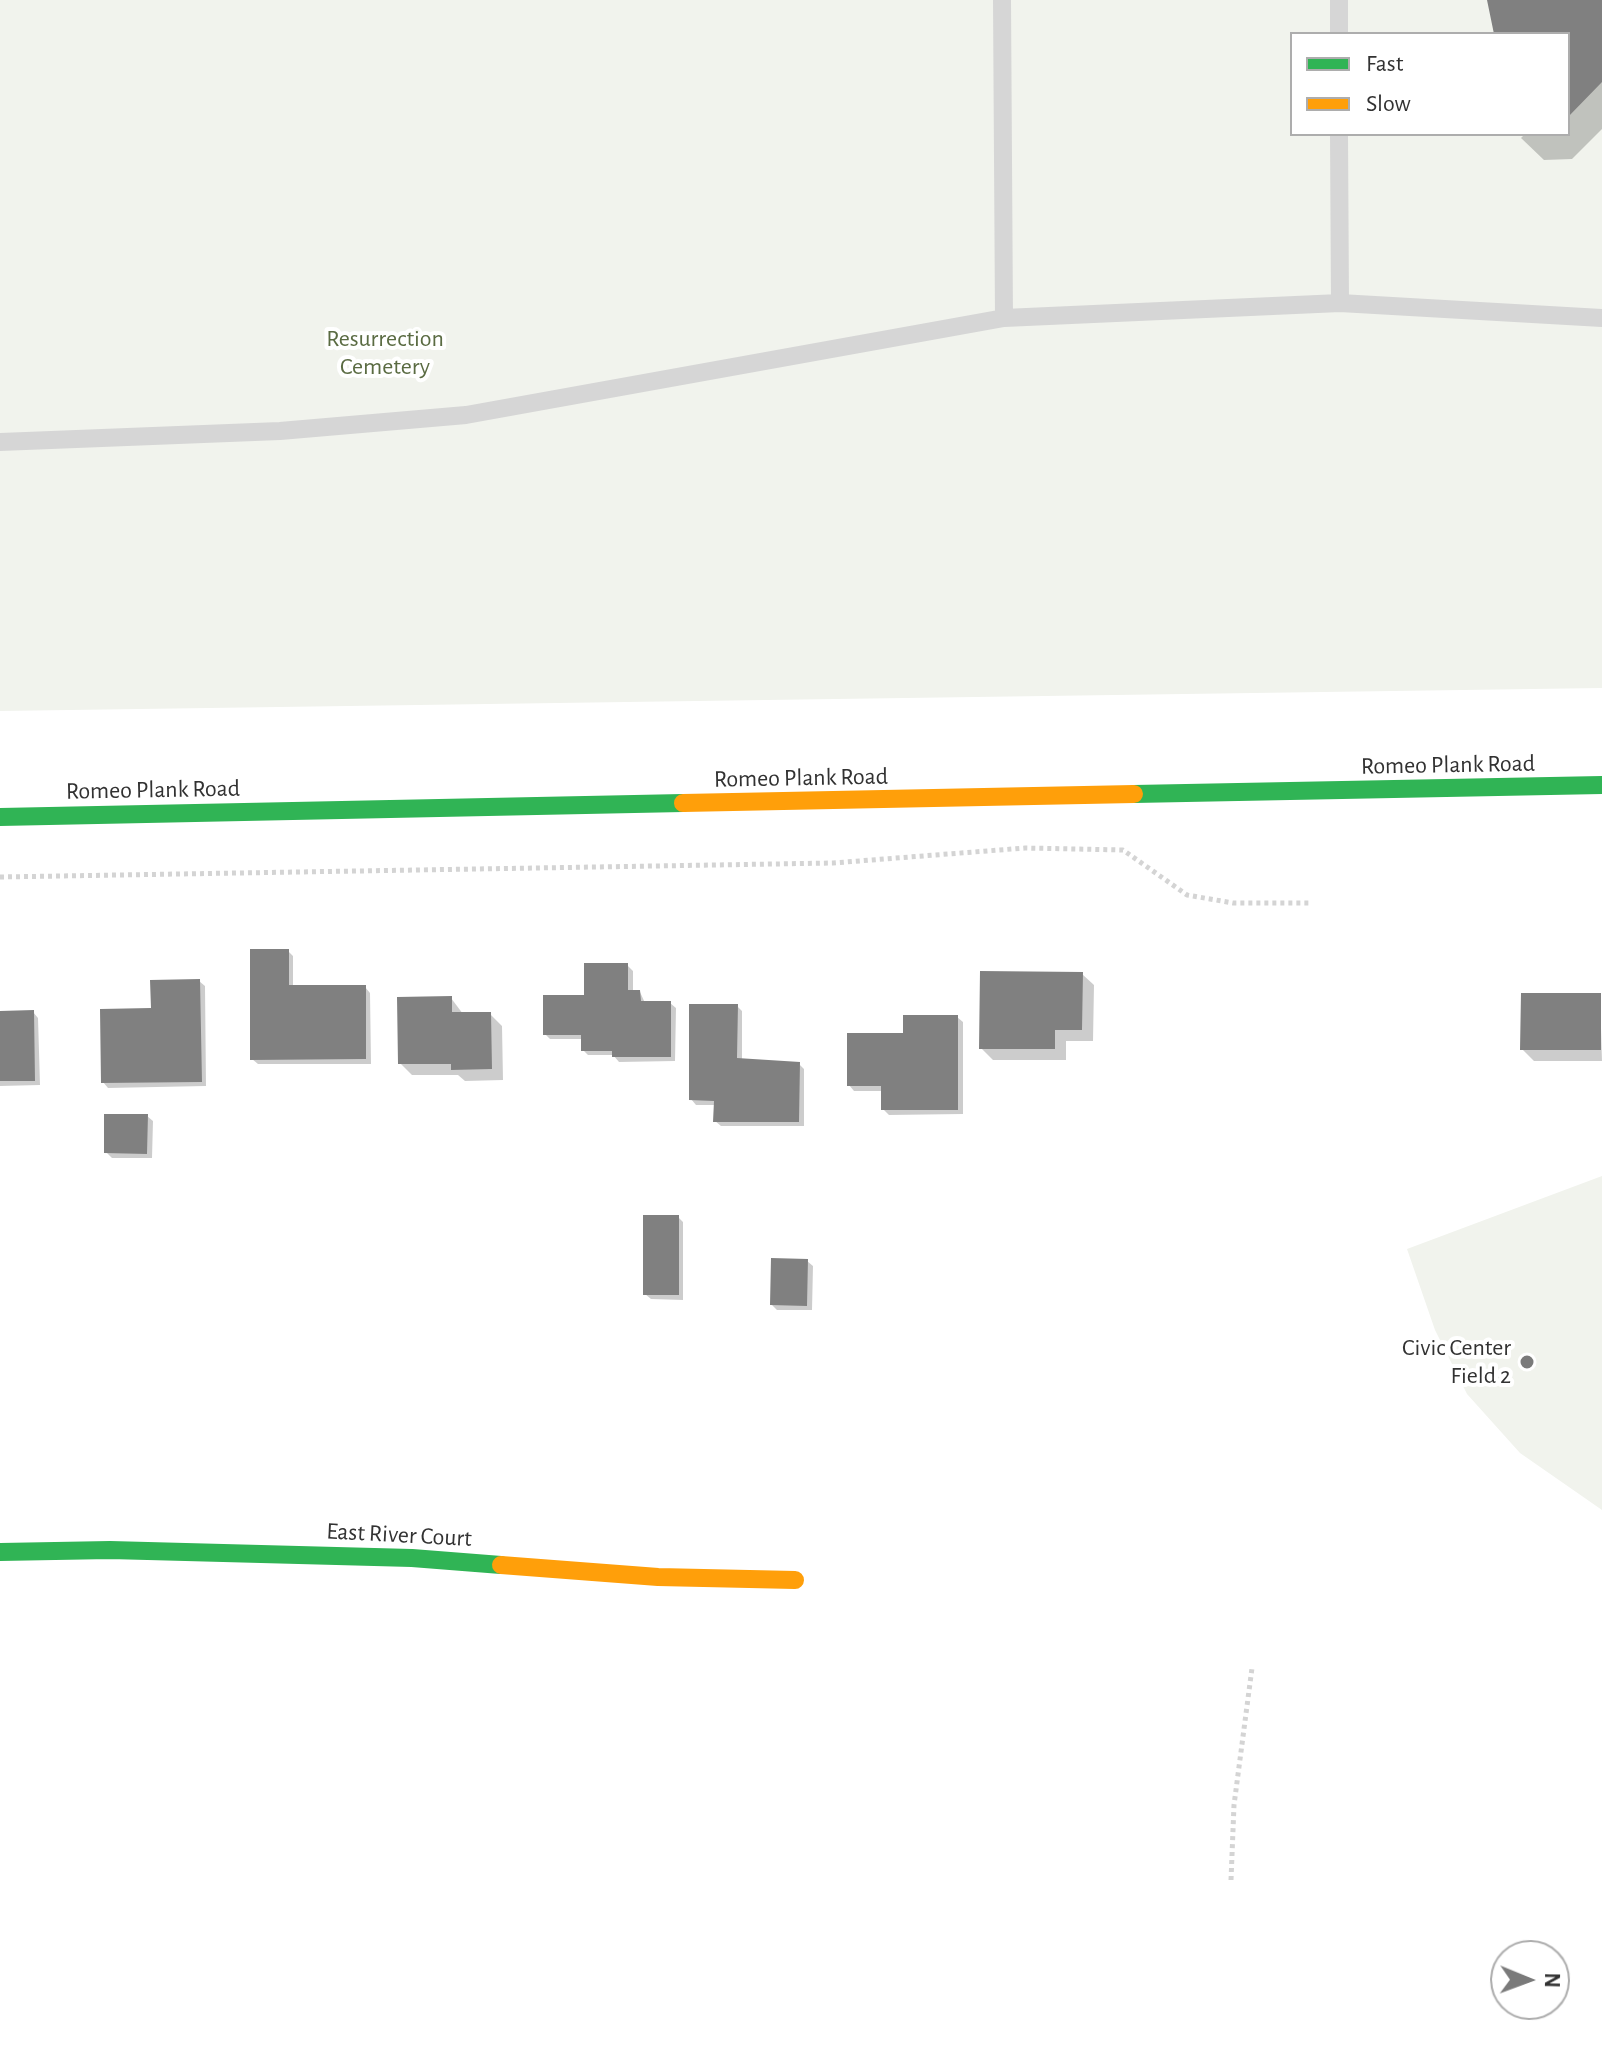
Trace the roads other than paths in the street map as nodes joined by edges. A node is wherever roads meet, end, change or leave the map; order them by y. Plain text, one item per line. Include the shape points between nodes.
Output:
1 (1002, 0) edge
2 (1339, 0) edge
3 (1339, 32) edge
4 (1339, 136) edge
5 (1340, 303) junction
6 (1004, 318) junction
7 (1602, 318) edge
8 (0, 442) edge
9 (1602, 785) edge
10 (0, 817) edge
11 (0, 1552) edge
12 (795, 1580) dead end

1 - 6 lane
2 - 3 lane
4 - 5 lane
5 - 6 lane
5 - 7 lane
6 - 8 lane via 466,415 280,431
9 - 10 street, Romeo Plank Road
11 - 12 street, East River Court via 412,1558 658,1577

